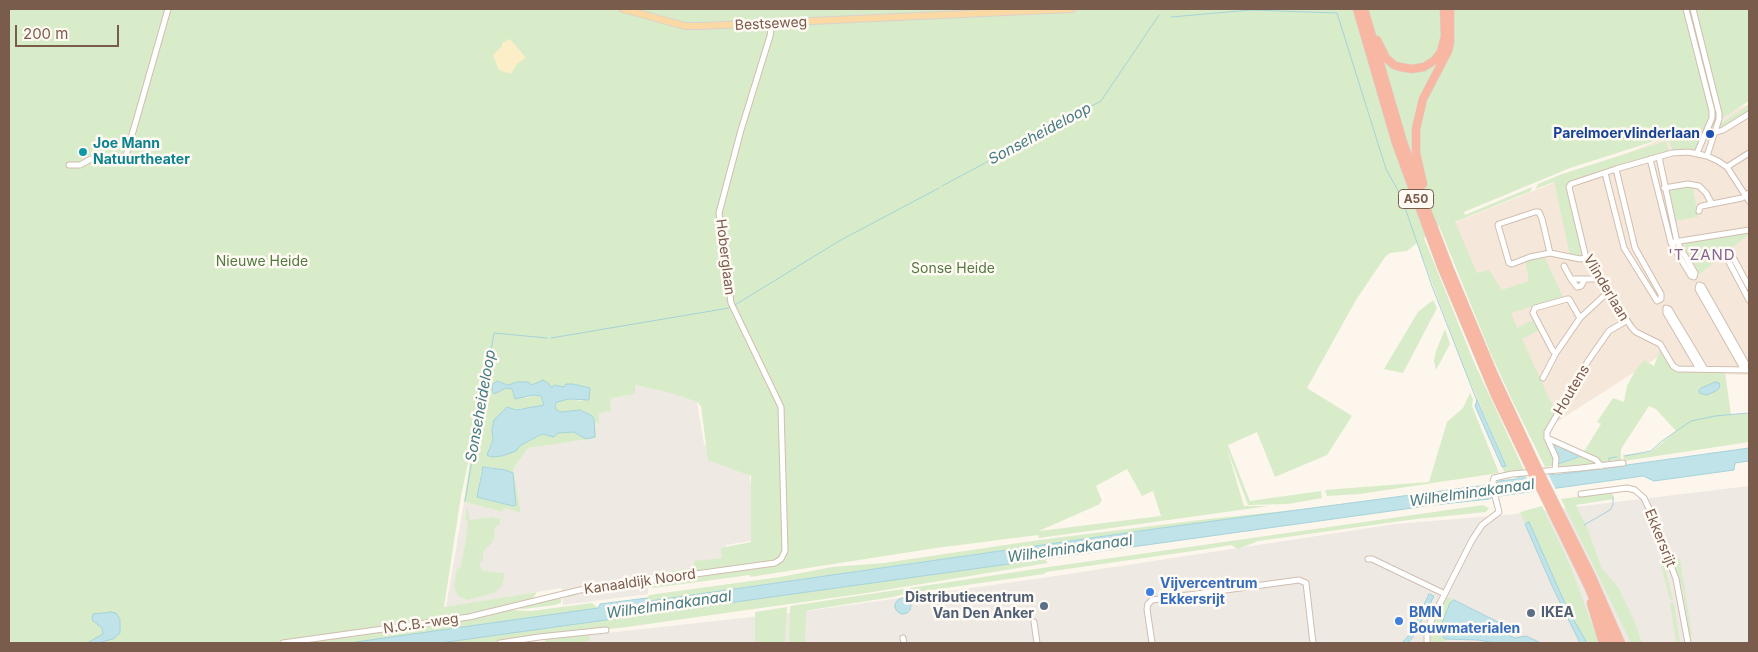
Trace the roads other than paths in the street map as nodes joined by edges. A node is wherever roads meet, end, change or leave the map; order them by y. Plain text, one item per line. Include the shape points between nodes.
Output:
1 (168, 9) edge
2 (623, 9) edge
3 (1072, 9) edge
4 (1357, 9) edge
5 (1366, 9) edge
6 (1444, 9) edge
7 (1450, 9) edge
8 (1686, 9) edge
9 (1693, 9) edge
10 (772, 23) junction
11 (1749, 114) edge
12 (1706, 130) junction
13 (1714, 133) junction
14 (1697, 152) junction
15 (1749, 153) edge
16 (1707, 156) junction
17 (1659, 157) junction
18 (1650, 160) junction
19 (69, 164) dead end
20 (1727, 168) junction
21 (1616, 169) junction
22 (1605, 173) junction
23 (1666, 188) junction
24 (1658, 190) junction
25 (1747, 194) edge
26 (1749, 201) edge
27 (1712, 204) junction
28 (1699, 211) dead end
29 (1428, 213) junction
30 (1749, 230) edge
31 (1674, 242) junction
32 (1624, 248) junction
33 (1635, 248) junction
34 (1550, 253) junction
35 (1586, 258) junction
36 (1564, 266) dead end
37 (1571, 278) junction
38 (1585, 279) junction
39 (1600, 279) junction
40 (1749, 287) edge
41 (1608, 292) junction
42 (1749, 300) edge
43 (1580, 318) junction
44 (1626, 321) junction
45 (1556, 353) junction
46 (1702, 369) junction
47 (1748, 370) edge
48 (1543, 378) dead end
49 (1547, 438) junction
50 (1623, 463) dead end
51 (1601, 466) junction
52 (1534, 468) junction
53 (1555, 470) junction
54 (1581, 494) dead end
55 (1550, 500) junction
56 (781, 559) joint
57 (1368, 559) dead end
58 (1588, 586) junction
59 (1445, 594) junction
60 (499, 610) joint
61 (1034, 622) dead end
62 (1613, 625) junction
63 (606, 630) dead end
64 (283, 643) edge
65 (500, 643) edge
66 (1037, 643) edge
67 (1152, 643) edge
68 (1313, 643) edge
69 (1427, 643) edge
70 (1604, 643) edge
71 (1612, 643) edge
72 (1621, 643) edge
73 (1625, 643) edge
74 (1688, 643) edge

1 - 19 street via 126,156 92,159 80,165
2 - 10 main road, Bestseweg via 685,26
3 - 10 main road, Bestseweg
4 - 52 highway, A50 via 1396,143 1440,266 1493,390
5 - 6 highway, A50 via 1386,58 1412,70 1430,64 1440,52 1445,36
5 - 29 highway, A50 via 1401,133
7 - 29 highway, A50 via 1448,51 1424,99 1416,129 1416,153
8 - 12 street via 1712,111
9 - 13 street via 1719,113
10 - 56 street, Hoberglaan via 719,220 731,303 781,407 785,551
11 - 13 street
12 - 13 street
12 - 14 street
13 - 16 street
14 - 16 street, Vlinderlaan
14 - 17 street, Vlinderlaan
15 - 20 street
16 - 20 street, Vlinderlaan
17 - 18 street, Vlinderlaan
17 - 23 street
18 - 21 street, Vlinderlaan
18 - 24 street
20 - 25 street, Vlinderlaan
21 - 22 street, Vlinderlaan
21 - 33 street
22 - 32 street
22 - 35 street, Vlinderlaan via 1569,187
23 - 24 street
23 - 27 street via 1688,184 1699,186
23 - 31 street
24 - 31 street
25 - 26 street, Vlinderlaan
25 - 27 street
27 - 28 street via 1700,207
29 - 52 highway, A50
30 - 31 street
31 - 31 street via 1694,273 1694,277 1691,276
32 - 33 street
32 - 33 street via 1655,300 1661,299 1662,294
34 - 34 street via 1512,264 1507,262 1498,225 1539,212
34 - 35 street
35 - 39 street, Vlinderlaan
36 - 37 street
37 - 38 street
37 - 38 street via 1577,287
38 - 39 street
39 - 41 street, Vlinderlaan
40 - 42 street via 1734,259 1730,259
41 - 43 street
41 - 44 street, Vlinderlaan
43 - 45 street
43 - 45 street via 1567,298 1533,310
44 - 46 street, Vlinderlaan via 1636,332 1660,344 1673,366
44 - 49 street, Houtens via 1609,331 1588,362 1547,432
45 - 48 street
46 - 46 street via 1666,313 1666,308 1669,309
46 - 47 street, Vlinderlaan
47 - 47 street via 1698,289 1699,285 1702,286
49 - 51 street via 1596,460
49 - 53 street via 1556,458
50 - 51 street
51 - 53 street
52 - 55 highway, A50, bridge
53 - 59 street via 1495,477 1493,484 1499,512 1477,532
54 - 74 street, Ekkersrijt via 1627,488 1644,498 1676,579
55 - 58 highway, A50
55 - 62 highway, A50 via 1591,575
56 - 60 street, Kanaaldijk Noord via 775,563 580,590
57 - 59 street
58 - 70 highway, A50
58 - 71 highway, A50
59 - 69 street via 1427,629
60 - 64 street, N.C.B.-weg via 461,619
61 - 66 street
62 - 72 highway, A50
62 - 73 highway, A50
63 - 65 street
67 - 68 street via 1148,604 1152,600 1299,580 1306,583

